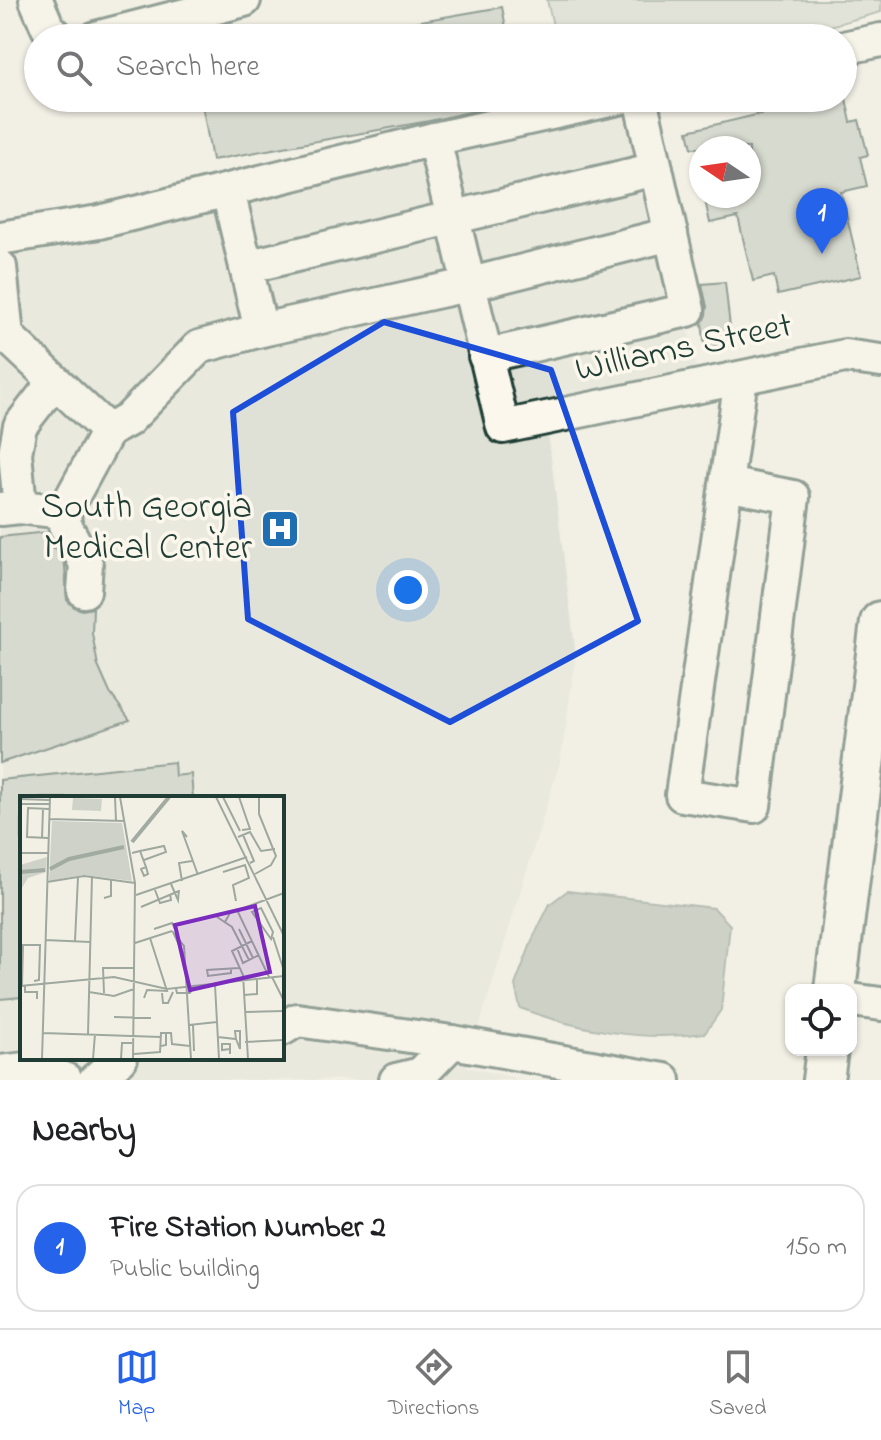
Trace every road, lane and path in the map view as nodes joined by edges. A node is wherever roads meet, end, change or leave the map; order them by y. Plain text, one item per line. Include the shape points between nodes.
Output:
1 (36, 0) edge
2 (244, 0) edge
3 (46, 24) edge
4 (151, 24) edge
5 (881, 40) edge
6 (857, 45) edge
7 (556, 112) edge
8 (643, 112) edge
9 (434, 139) junction
10 (656, 169) junction
11 (228, 191) junction
12 (452, 217) junction
13 (671, 234) junction
14 (0, 238) edge
15 (0, 267) edge
16 (246, 267) junction
17 (467, 285) junction
18 (3, 328) edge
19 (261, 330) junction
20 (485, 356) junction
21 (881, 361) edge
22 (741, 378) junction
23 (54, 382) junction
24 (108, 431) junction
25 (726, 484) junction
26 (10, 508) edge
27 (64, 512) junction
28 (84, 591) dead end
29 (881, 628) edge
30 (873, 743) edge
31 (836, 984) edge
32 (857, 1001) edge
33 (881, 1004) edge
34 (284, 1028) edge
35 (452, 1042) junction
36 (826, 1056) edge
37 (119, 1060) edge
38 (0, 1072) edge
39 (66, 1080) edge
40 (95, 1080) edge
41 (396, 1080) edge
42 (664, 1080) edge
43 (823, 1080) edge

1 - 3 lane
2 - 4 lane
5 - 6 lane
7 - 9 lane
8 - 10 lane
9 - 11 lane
9 - 12 lane
10 - 12 lane
10 - 13 lane
11 - 14 lane via 99,222
11 - 16 lane
12 - 16 lane
12 - 17 lane
13 - 17 lane
13 - 20 lane via 688,310
15 - 18 lane
16 - 19 lane
17 - 19 lane
17 - 20 lane
18 - 23 lane
19 - 24 lane via 199,347 128,420
20 - 22 lane, Williams Street via 503,427
21 - 22 lane, Williams Street via 845,356
22 - 25 lane
23 - 24 lane
23 - 26 lane via 20,426
24 - 27 lane
25 - 25 lane via 682,795 754,806 793,497
26 - 27 lane
27 - 28 lane via 65,525 86,564
29 - 30 main road
30 - 31 main road
32 - 33 lane
34 - 35 lane via 297,1020
35 - 41 lane via 421,1074
35 - 42 lane
36 - 43 main road
37 - 40 lane
38 - 39 lane via 34,1068

